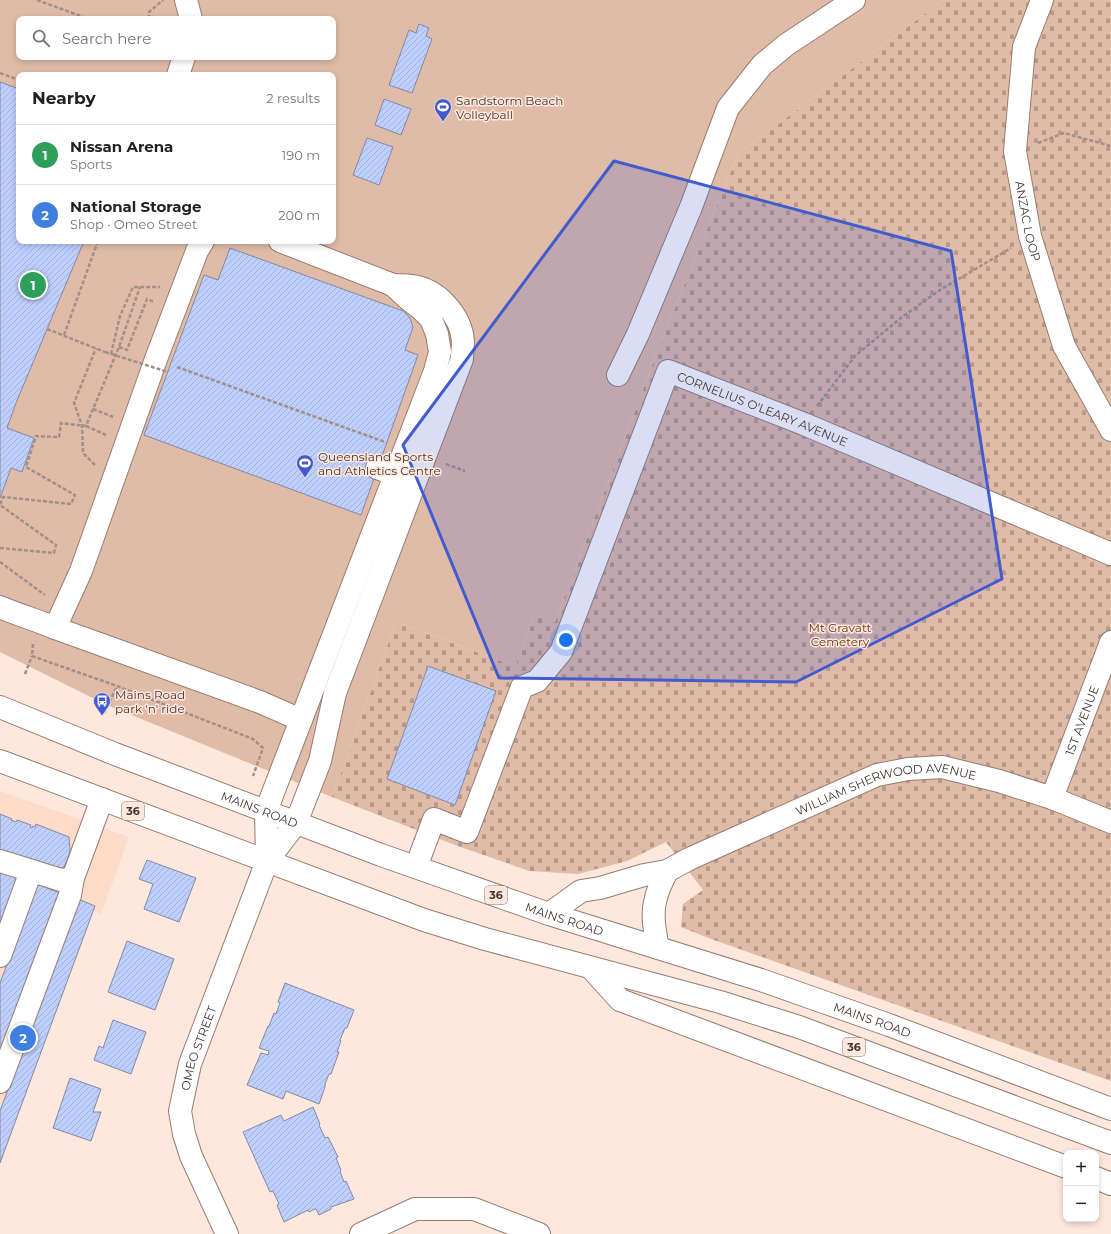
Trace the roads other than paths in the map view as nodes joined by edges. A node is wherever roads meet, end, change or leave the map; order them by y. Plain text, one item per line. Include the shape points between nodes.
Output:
1 (186, 0) edge
2 (826, 0) edge
3 (854, 0) edge
4 (1042, 0) edge
5 (190, 16) edge
6 (817, 24) junction
7 (183, 60) edge
8 (179, 72) edge
9 (201, 244) edge
10 (288, 244) edge
11 (393, 285) junction
12 (618, 375) dead end
13 (1111, 430) edge
14 (396, 474) junction
15 (1111, 554) edge
16 (0, 607) edge
17 (55, 628) junction
18 (1111, 642) edge
19 (0, 707) edge
20 (301, 720) junction
21 (0, 761) edge
22 (1052, 798) junction
23 (102, 799) junction
24 (266, 811) junction
25 (1111, 822) edge
26 (296, 823) junction
27 (0, 861) edge
28 (267, 861) junction
29 (416, 867) junction
30 (31, 871) junction
31 (667, 871) junction
32 (73, 878) junction
33 (549, 914) junction
34 (658, 948) junction
35 (0, 956) edge
36 (591, 968) junction
37 (0, 1082) edge
38 (1111, 1108) edge
39 (1111, 1143) edge
40 (1063, 1166) edge
41 (1099, 1179) edge
42 (1111, 1184) edge
43 (227, 1234) edge
44 (361, 1234) edge
45 (539, 1234) edge

1 - 5 street
2 - 6 street
3 - 6 street
4 - 13 street, ANZAC LOOP via 1024,48 1015,151 1030,236 1064,346
6 - 12 street via 762,65 728,108 688,214
7 - 8 street
9 - 17 street via 162,366 81,571
10 - 11 street
11 - 14 street via 431,319 440,352
11 - 14 street via 413,286 431,293 446,305 457,321 463,340 462,359
14 - 20 street
14 - 26 street via 334,693 320,761
15 - 29 street, CORNELIUS O'LEARY AVENUE via 804,424 668,371 561,652 537,681 522,687 467,832 434,819
16 - 17 street
17 - 20 street via 260,702
18 - 22 street, 1ST AVENUE
19 - 24 street, MAINS ROAD / 36
20 - 24 street
21 - 23 street, 36
22 - 25 street, WILLIAM SHERWOOD AVENUE
22 - 31 street, WILLIAM SHERWOOD AVENUE via 942,767 908,769 877,775
23 - 28 street, 36
23 - 32 street
24 - 26 street, MAINS ROAD / 36
24 - 28 street
26 - 28 street
26 - 29 street, MAINS ROAD / 36
27 - 30 street
28 - 36 street, 36 via 424,920
28 - 43 street, OMEO STREET via 190,1064 180,1110 191,1156
29 - 33 street, MAINS ROAD / 36
30 - 32 street via 61,880
30 - 35 street
31 - 33 street, WILLIAM SHERWOOD AVENUE via 581,891
31 - 34 street via 654,910
32 - 37 street via 70,895
33 - 34 street, MAINS ROAD / 36
34 - 38 street, MAINS ROAD / 36 via 814,998
36 - 39 street, 36 via 720,1002 799,1028
36 - 40 street via 620,1000
41 - 42 street
44 - 45 street via 415,1209 474,1209

